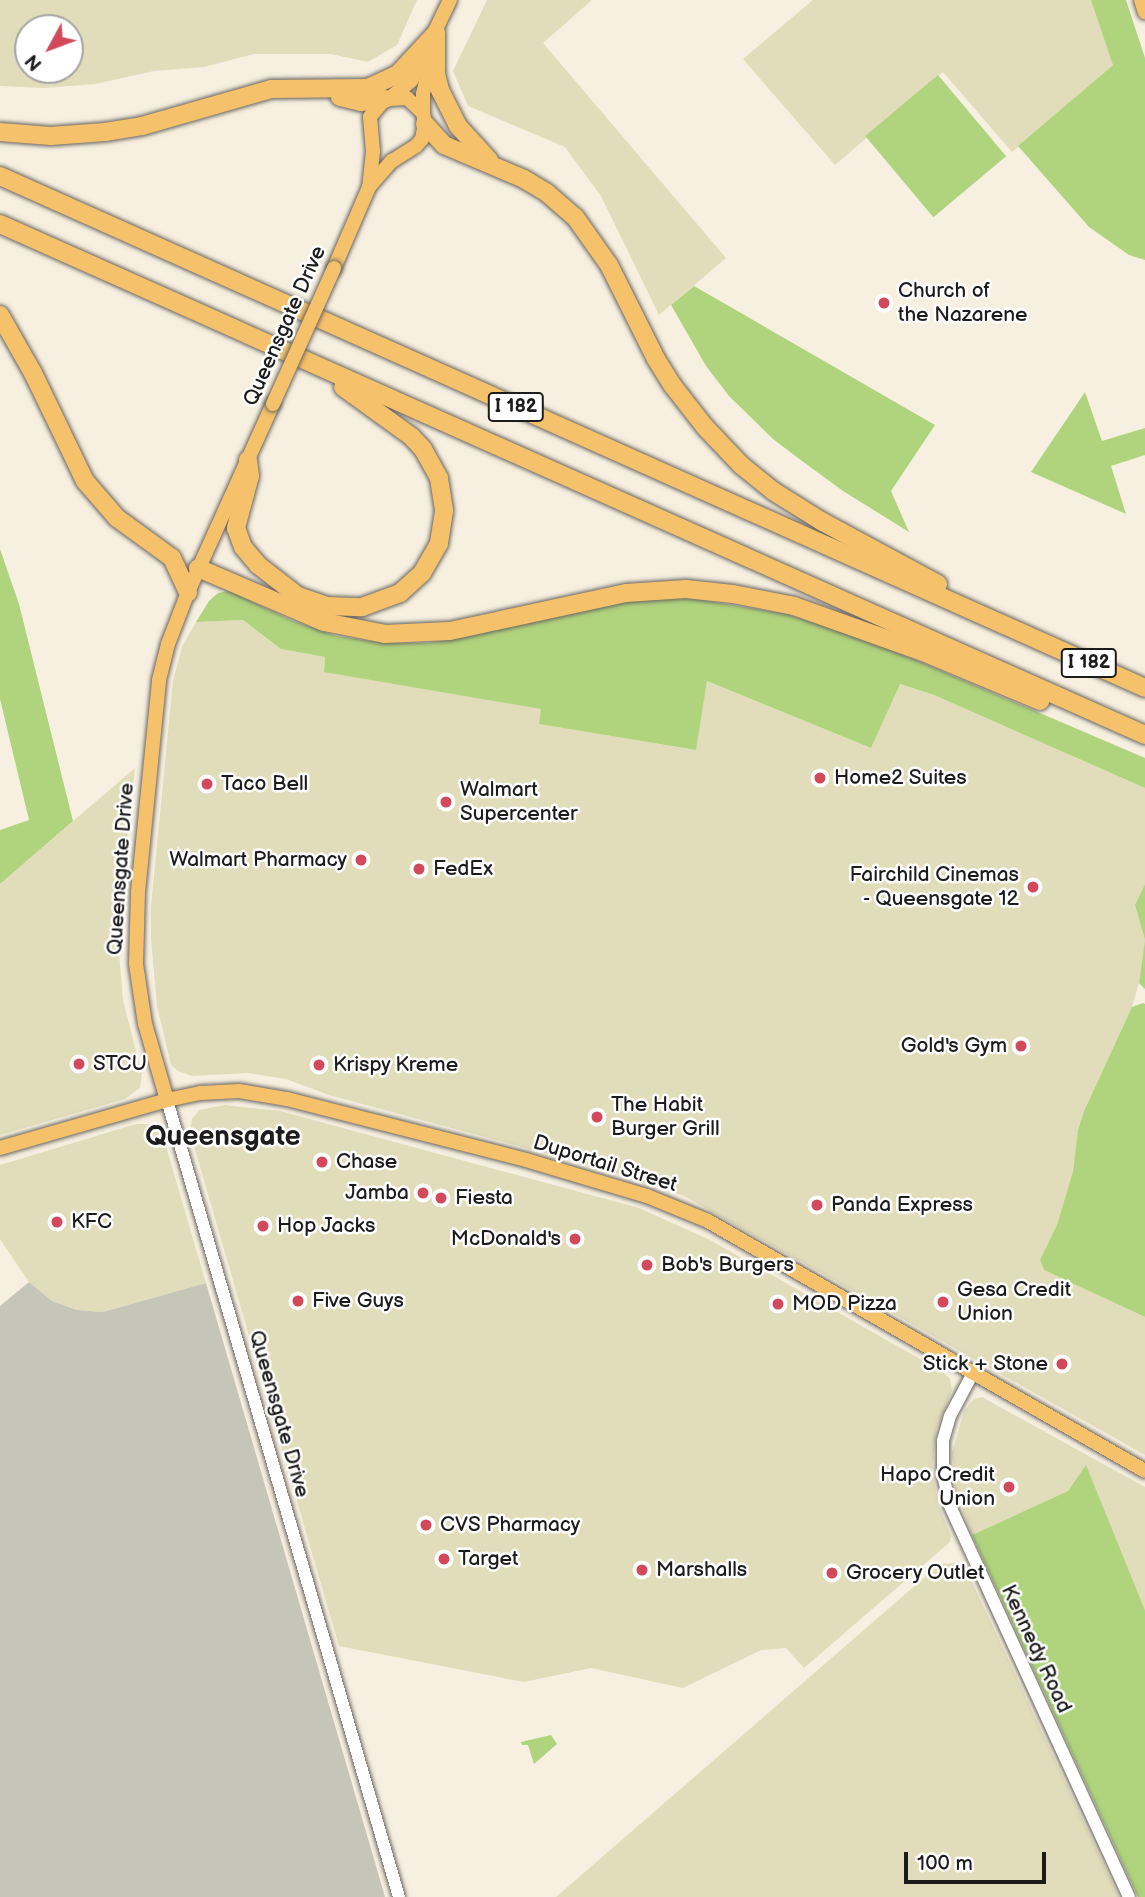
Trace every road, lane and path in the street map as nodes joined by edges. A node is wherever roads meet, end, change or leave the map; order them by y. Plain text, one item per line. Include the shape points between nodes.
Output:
1 (450, 0) edge
2 (1141, 0) edge
3 (1145, 12) edge
4 (436, 33) junction
5 (303, 87) junction
6 (388, 98) junction
7 (424, 119) junction
8 (0, 132) edge
9 (498, 167) junction
10 (0, 176) edge
11 (369, 187) junction
12 (0, 224) edge
13 (0, 315) edge
14 (244, 333) junction
15 (247, 460) junction
16 (198, 568) junction
17 (188, 592) junction
18 (1033, 638) junction
19 (1145, 688) edge
20 (1139, 733) edge
21 (167, 1100) junction
22 (0, 1148) edge
23 (973, 1373) junction
24 (1145, 1471) edge
25 (399, 1897) edge
26 (1129, 1897) edge

1 - 4 main road
2 - 3 main road
4 - 5 highway via 405,68 383,83 357,90
4 - 6 main road via 411,81
4 - 7 main road via 423,94
4 - 9 highway via 436,74 448,109 469,141
5 - 6 highway via 353,101
5 - 8 highway via 245,95 125,130 51,136
6 - 7 main road via 412,101
6 - 11 main road via 374,109 369,121 373,151
7 - 9 highway via 444,145
7 - 11 main road via 416,146 392,161
9 - 18 highway via 547,192 589,233 673,386 741,465 821,521
10 - 18 highway, I 182
11 - 15 main road, Queensgate Drive, bridge
12 - 14 highway, I 182
13 - 17 highway via 85,481 117,518 168,554
14 - 15 highway via 348,390 424,449 439,478 444,510 433,557 400,593 376,604 338,608 298,596 258,565 239,541 236,522 250,476
14 - 20 highway, I 182
15 - 16 main road, Queensgate Drive
16 - 17 main road, Queensgate Drive
16 - 20 highway via 324,622 385,634 450,631 626,593 686,589 765,599 923,652 1086,721
17 - 21 main road, Queensgate Drive via 158,691 136,934 139,992
18 - 19 highway, I 182
21 - 22 main road, Duportail Street
21 - 23 main road, Duportail Street via 224,1091 275,1096 647,1196 708,1222
21 - 25 street, Queensgate Drive
23 - 24 main road, Duportail Street
23 - 26 street, Kennedy Road via 945,1432 942,1459 948,1497

